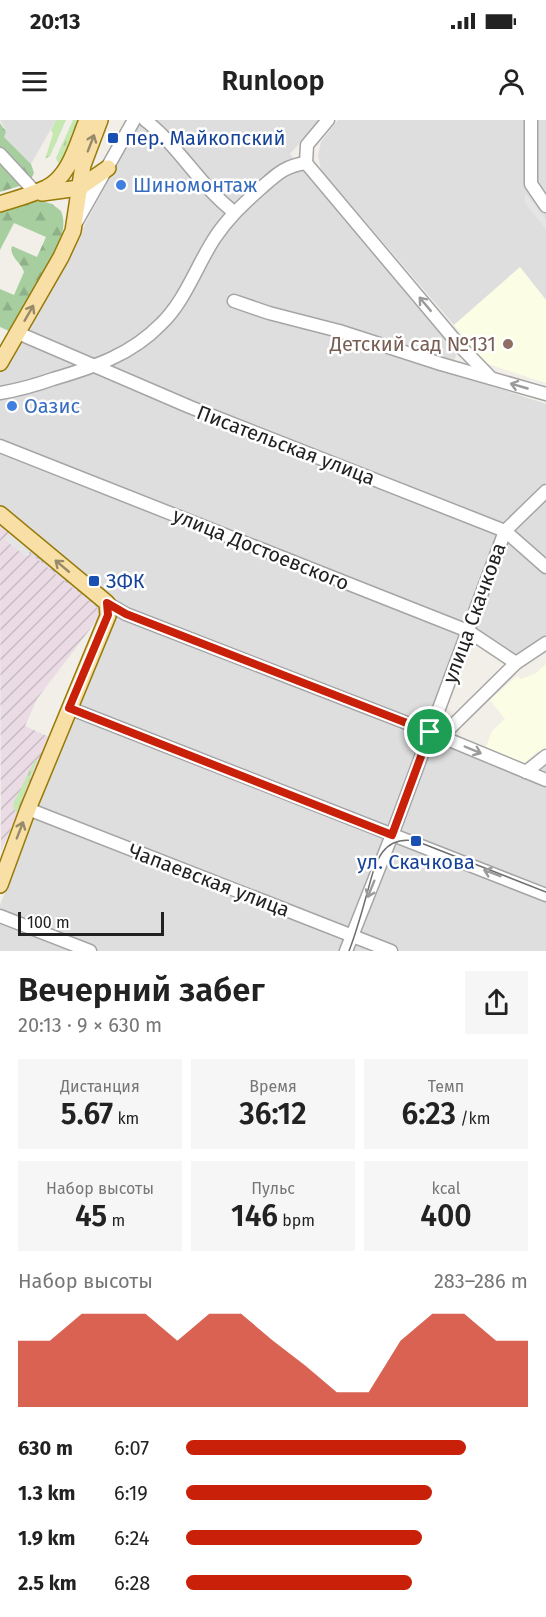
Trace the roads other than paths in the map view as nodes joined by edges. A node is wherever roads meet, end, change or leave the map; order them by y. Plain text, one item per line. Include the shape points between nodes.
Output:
1 (87, 120) edge
2 (100, 120) edge
3 (134, 120) edge
4 (145, 120) edge
5 (328, 120) edge
6 (531, 120) edge
7 (0, 154) edge
8 (70, 162) junction
9 (306, 163) junction
10 (108, 168) junction
11 (80, 180) junction
12 (36, 193) junction
13 (0, 204) edge
14 (546, 206) edge
15 (234, 212) junction
16 (74, 225) junction
17 (234, 301) dead end
18 (18, 333) junction
19 (0, 363) edge
20 (93, 367) junction
21 (492, 378) junction
22 (0, 393) edge
23 (546, 394) edge
24 (0, 446) edge
25 (546, 491) edge
26 (0, 514) edge
27 (505, 531) junction
28 (546, 567) edge
29 (107, 603) junction
30 (468, 631) junction
31 (546, 643) edge
32 (516, 663) junction
33 (69, 708) junction
34 (436, 735) junction
35 (546, 756) edge
36 (526, 772) junction
37 (546, 780) edge
38 (28, 809) junction
39 (392, 835) junction
40 (3, 864) edge
41 (0, 885) edge
42 (546, 895) edge
43 (0, 916) edge
44 (352, 936) junction
45 (90, 951) edge
46 (346, 951) edge
47 (390, 951) edge

1 - 8 main road
11 -> 2 main road
3 - 10 street
4 - 15 street via 207,189
5 - 9 street via 307,145
6 - 14 street via 531,184
7 - 12 street
8 - 11 main road
8 - 12 main road via 59,179
9 - 15 street via 282,169
21 -> 9 street via 459,345
10 - 11 main road
10 - 16 street
11 - 12 main road
11 - 16 main road
12 - 13 main road
12 - 16 main road via 65,203
15 - 20 street via 161,325 131,350
18 -> 16 main road via 61,258
17 - 21 street
18 - 19 main road
18 - 20 street, Писательская улица
20 - 22 street
20 - 27 street, Писательская улица
23 -> 21 street
24 - 30 street, улица Достоевского
25 - 27 street, улица Скачкова
29 -> 26 main road
27 - 28 street, Писательская улица
27 - 30 street, улица Скачкова
29 - 33 main road via 108,615
29 - 34 street via 126,614
30 - 32 street, улица Достоевского
30 - 34 street, улица Скачкова
31 - 32 street
32 - 34 street
33 - 38 main road
33 - 39 street
34 -> 36 street
34 - 39 street, улица Скачкова
35 - 36 street
36 - 37 street
40 -> 38 main road
38 - 44 street, Чапаевская улица
42 -> 39 street
39 -> 44 street, улица Скачкова
40 - 41 main road
43 - 45 street
44 - 46 street, улица Скачкова
44 - 47 street, Чапаевская улица

